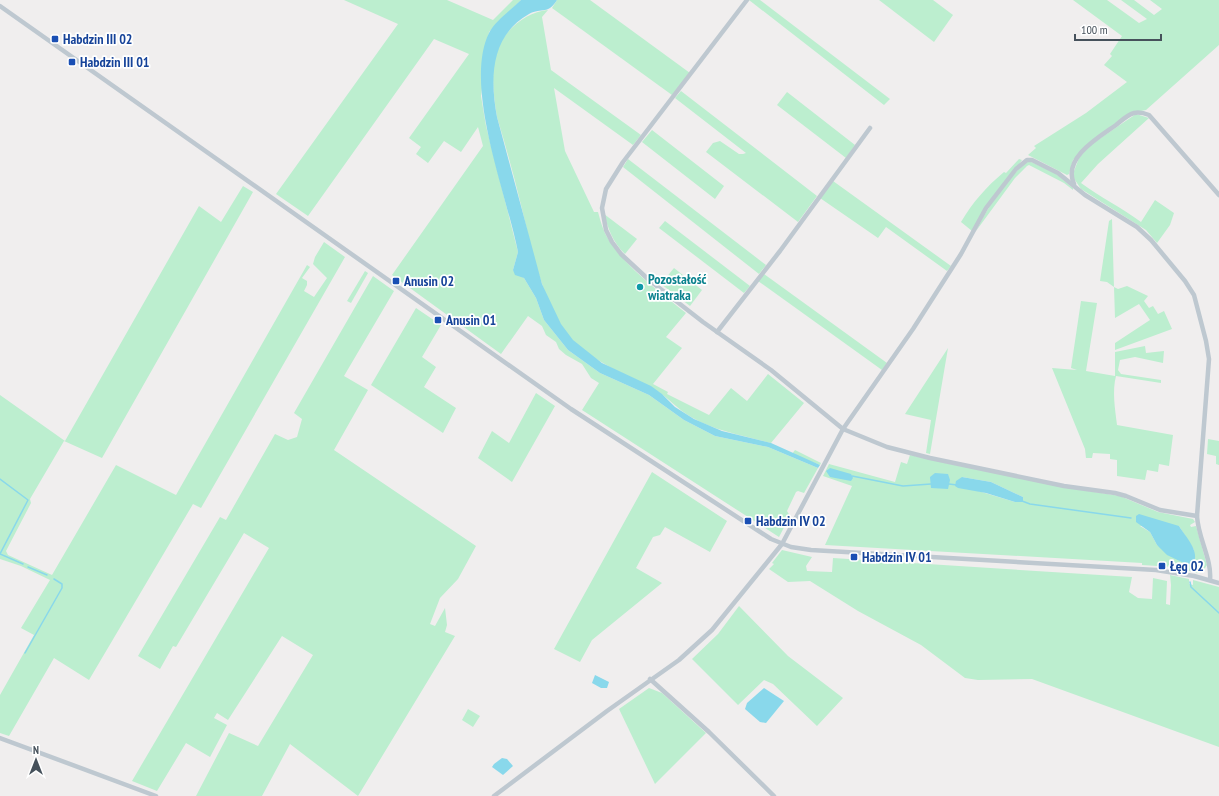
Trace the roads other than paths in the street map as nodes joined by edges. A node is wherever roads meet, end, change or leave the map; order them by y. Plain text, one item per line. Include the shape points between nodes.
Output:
1 (747, 0) edge
2 (0, 6) edge
3 (870, 128) dead end
4 (1074, 185) junction
5 (1219, 195) edge
6 (717, 332) junction
7 (843, 429) junction
8 (1198, 516) junction
9 (782, 544) junction
10 (1210, 580) junction
11 (1219, 583) edge
12 (650, 679) junction
13 (0, 738) edge
14 (156, 796) edge
15 (494, 796) edge
16 (774, 796) edge

1 - 6 street via 623,162 602,199 606,230 621,254 649,280
2 - 9 street via 571,409 754,529
3 - 6 street
4 - 5 street via 1074,164 1089,145 1131,115 1141,112 1149,115
4 - 7 street via 1058,173 1032,160 1027,160 1016,169 986,208 961,254 901,348
4 - 8 street via 1085,195 1137,227 1177,271 1194,295 1206,340 1208,359
6 - 7 street via 771,370
7 - 8 street via 887,446 930,458 1064,486 1116,493 1160,510
7 - 9 street
8 - 10 street via 1199,534 1210,570
9 - 10 street via 811,550 1156,570
9 - 12 street via 702,640 679,660
10 - 11 street
12 - 15 street
12 - 16 street
13 - 14 street

